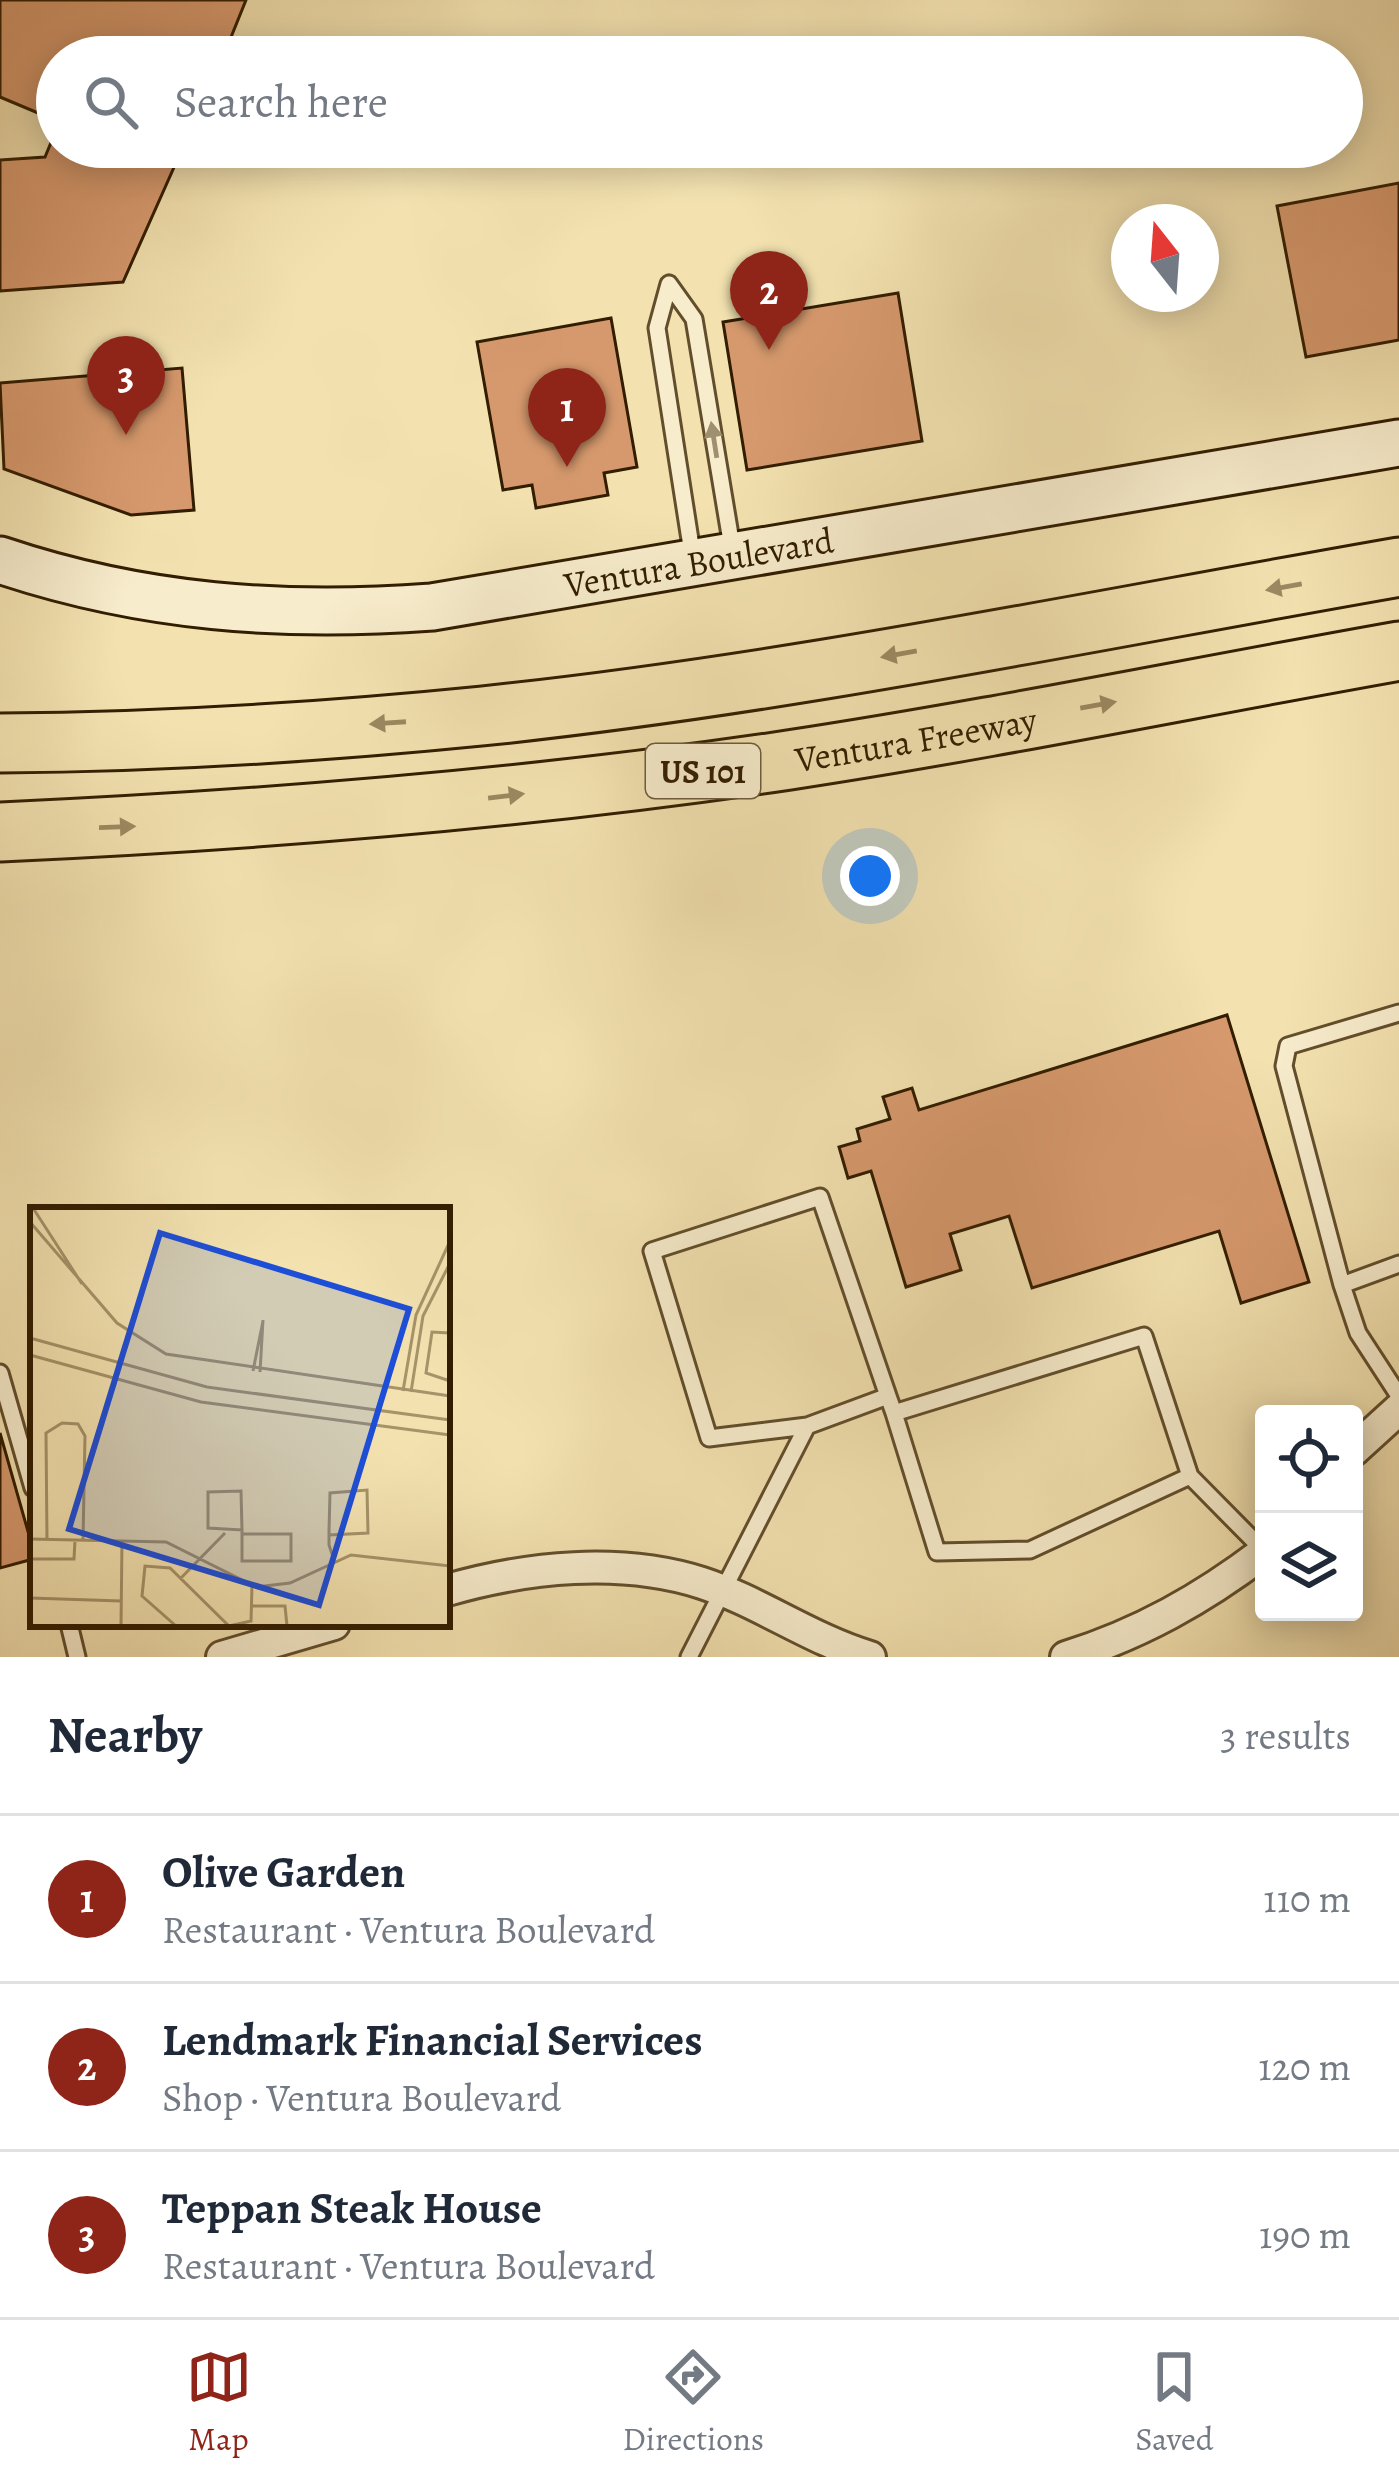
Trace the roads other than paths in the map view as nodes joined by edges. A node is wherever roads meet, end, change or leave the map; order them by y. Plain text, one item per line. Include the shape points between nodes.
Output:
1 (1399, 443) edge
2 (713, 559) junction
3 (0, 560) edge
4 (1399, 567) edge
5 (1399, 651) edge
6 (0, 743) edge
7 (0, 832) edge
8 (1399, 1013) edge
9 (1399, 1264) edge
10 (1342, 1285) junction
11 (0, 1373) edge
12 (1399, 1396) edge
13 (891, 1404) junction
14 (1399, 1408) edge
15 (807, 1426) junction
16 (1363, 1442) edge
17 (1190, 1476) junction
18 (30, 1478) edge
19 (1255, 1543) edge
20 (1255, 1559) edge
21 (450, 1589) edge
22 (721, 1591) junction
23 (69, 1627) edge
24 (328, 1627) edge
25 (291, 1647) edge
26 (77, 1657) edge
27 (222, 1657) edge
28 (689, 1657) edge
29 (870, 1657) edge
30 (1066, 1657) edge

1 - 2 street, Ventura Boulevard
2 -> 2 lane via 694,319 669,284 657,328
2 - 3 street, Ventura Boulevard via 432,607 313,612 128,597
4 -> 6 highway, US 101 via 775,675 483,716 132,742
7 -> 5 highway, Ventura Freeway / US 101 via 524,794 790,759
8 - 10 lane via 1288,1046 1284,1066
9 - 10 lane
10 - 12 lane via 1358,1333
11 - 18 lane
13 - 15 lane
13 - 15 lane via 820,1197 652,1251 709,1438
13 - 17 lane via 1144,1336
13 - 17 lane via 938,1552 1030,1550
14 - 16 street
15 - 22 lane
17 - 19 lane
20 - 30 street via 1162,1620
21 - 22 street via 577,1568 639,1571
22 - 28 lane
22 - 29 street
23 - 26 lane
24 - 25 street
25 - 27 street

